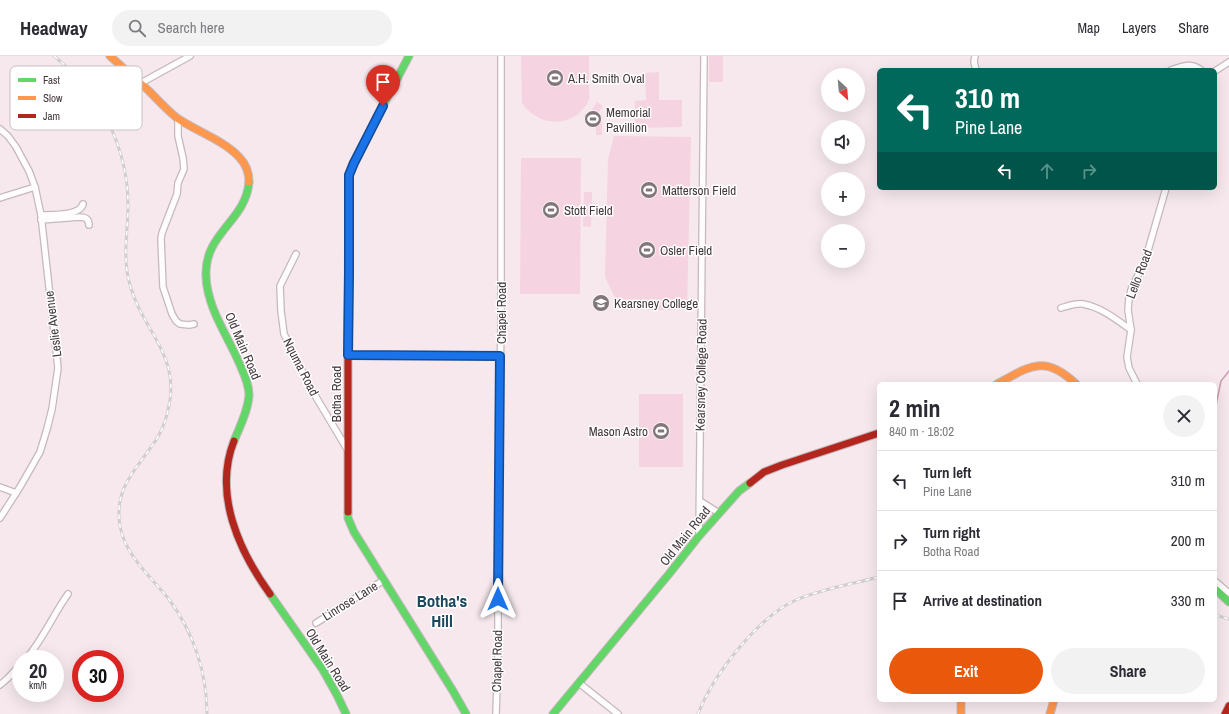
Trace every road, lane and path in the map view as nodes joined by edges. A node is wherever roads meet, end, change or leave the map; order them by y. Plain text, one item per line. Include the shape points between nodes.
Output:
1 (110, 56) edge
2 (190, 56) edge
3 (409, 56) edge
4 (501, 56) edge
5 (704, 56) edge
6 (975, 56) edge
7 (1229, 62) edge
8 (121, 66) edge
9 (976, 68) edge
10 (1176, 68) edge
11 (1198, 68) edge
12 (1217, 70) edge
13 (142, 82) edge
14 (142, 85) edge
15 (178, 119) junction
16 (0, 129) edge
17 (35, 187) junction
18 (1165, 190) edge
19 (0, 198) edge
20 (83, 204) dead end
21 (41, 218) junction
22 (89, 225) dead end
23 (296, 254) dead end
24 (1061, 308) dead end
25 (194, 324) dead end
26 (1131, 330) junction
27 (348, 355) junction
28 (500, 356) junction
29 (1001, 382) edge
30 (1074, 382) edge
31 (1136, 382) edge
32 (877, 434) edge
33 (348, 451) junction
34 (0, 487) edge
35 (16, 493) junction
36 (700, 502) junction
37 (719, 513) junction
38 (0, 518) edge
39 (699, 536) junction
40 (384, 580) junction
41 (1217, 582) edge
42 (1217, 591) edge
43 (1229, 593) edge
44 (68, 594) dead end
45 (1229, 602) edge
46 (316, 623) dead end
47 (33, 650) edge
48 (12, 674) edge
49 (579, 683) junction
50 (0, 685) edge
51 (961, 702) edge
52 (1053, 702) edge
53 (1229, 706) edge
54 (346, 714) edge
55 (466, 714) edge
56 (496, 714) edge
57 (553, 714) edge
58 (618, 714) edge
59 (961, 714) edge
60 (1050, 714) edge
61 (1225, 714) edge

1 - 8 main road, Old Main Road
2 - 13 street
3 - 27 main road, Botha Road via 349,175
4 - 28 street, Chapel Road
5 - 36 street, Kearsney College Road
6 - 9 street
7 - 12 street
10 - 11 street via 1189,65
14 - 15 main road, Old Main Road
15 - 25 street via 178,136 184,169 162,232 163,287 176,321
15 - 54 main road, Old Main Road via 236,153 245,165 249,178 244,203 216,239 206,268 210,297 248,387 246,410 231,451 226,474 231,517 238,541 250,565 313,655
16 - 17 street, Leslie Avenue via 18,151
17 - 19 street
17 - 21 street, Leslie Avenue
18 - 26 street, Lello Road via 1147,256 1130,292 1128,310
20 - 21 street via 76,212
21 - 22 street via 85,217
21 - 35 street, Leslie Avenue via 58,372 44,441
23 - 33 street, Nquma Road via 280,286 284,334 310,387
24 - 26 street via 1083,304 1114,318
26 - 31 street, Lello Road via 1127,351 1131,372
27 - 28 street
27 - 33 main road, Botha Road
28 - 56 street, Chapel Road
29 - 30 main road via 1039,366 1061,370
32 - 37 main road, Old Main Road via 764,472 739,491
33 - 40 main road, Botha Road via 348,518
34 - 35 street
35 - 38 street, Leslie Avenue
36 - 37 street
36 - 39 street, Kearsney College Road
37 - 39 main road, Old Main Road
39 - 49 main road, Old Main Road
40 - 46 street, Linrose Lane
40 - 55 main road, Botha Road
41 - 43 street
42 - 45 main road
44 - 47 street
48 - 50 street
49 - 57 main road, Old Main Road
49 - 58 street
51 - 59 main road
52 - 60 main road
53 - 61 main road

